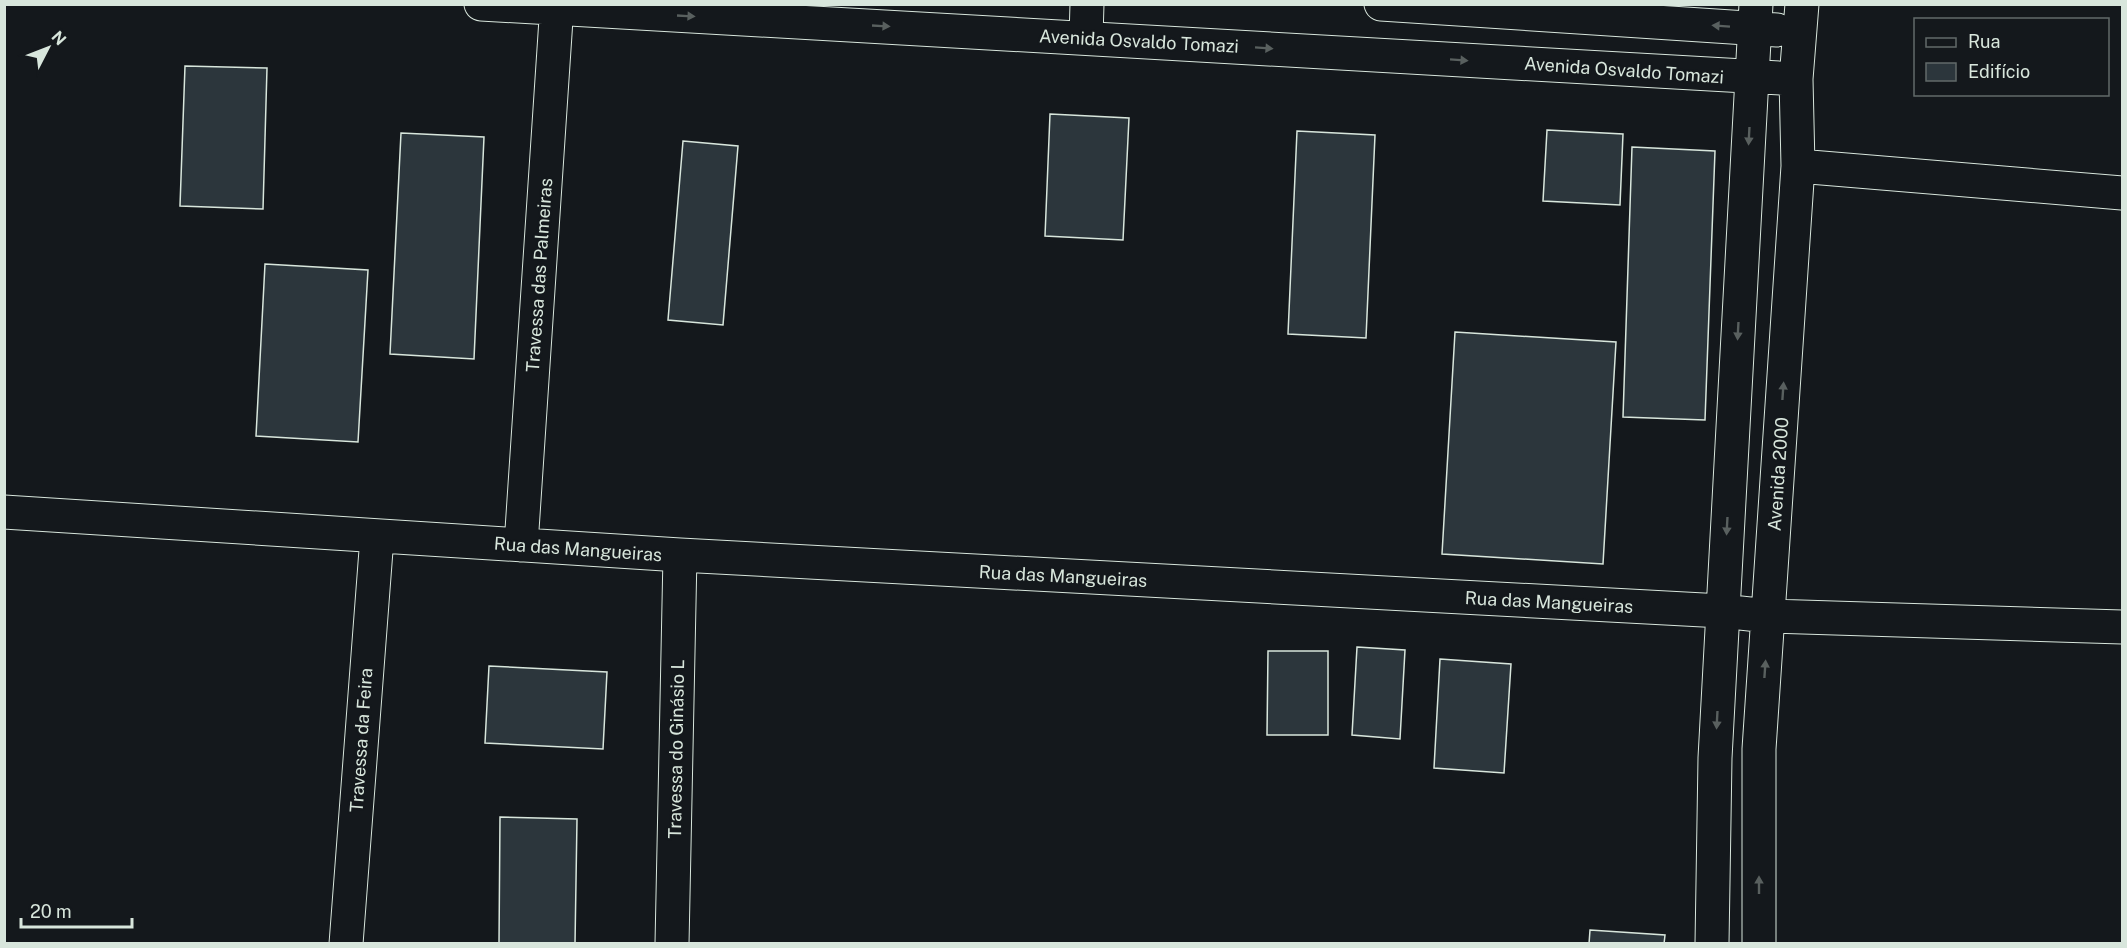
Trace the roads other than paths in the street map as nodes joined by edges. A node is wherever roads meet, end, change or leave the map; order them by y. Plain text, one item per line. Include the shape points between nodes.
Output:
1 (481, 4) edge
2 (1087, 4) edge
3 (1381, 4) edge
4 (557, 7) edge
5 (1681, 14) edge
6 (1755, 16) edge
7 (1801, 18) edge
8 (1086, 37) junction
9 (1752, 78) junction
10 (1797, 79) junction
11 (1798, 166) junction
12 (2122, 193) edge
13 (4, 512) edge
14 (377, 537) junction
15 (521, 545) junction
16 (680, 555) junction
17 (1722, 611) junction
18 (1768, 616) junction
19 (2122, 627) edge
20 (346, 944) edge
21 (672, 944) edge
22 (1712, 944) edge
23 (1759, 944) edge

1 - 4 street, Avenida Osvaldo Tomazi
2 - 8 street
3 - 5 street
4 -> 8 street, Avenida Osvaldo Tomazi
4 - 15 street, Travessa das Palmeiras
6 -> 5 street
6 - 7 street
6 - 9 street
7 - 10 street, Avenida 2000
8 -> 9 street, Avenida Osvaldo Tomazi
9 - 10 street, Avenida Osvaldo Tomazi
9 -> 17 street
10 - 11 street, Avenida 2000
11 - 12 street
18 -> 11 street, Avenida 2000
13 - 14 street, Rua das Mangueiras
14 - 15 street, Rua das Mangueiras
14 - 20 street, Travessa da Feira
15 - 16 street, Rua das Mangueiras
16 - 17 street, Rua das Mangueiras
16 - 21 street, Travessa do Ginásio L
17 - 18 street, Rua das Mangueiras
17 -> 22 street
18 - 19 street, Rua das Mangueiras
23 -> 18 street, Avenida 2000 via 1760,749

